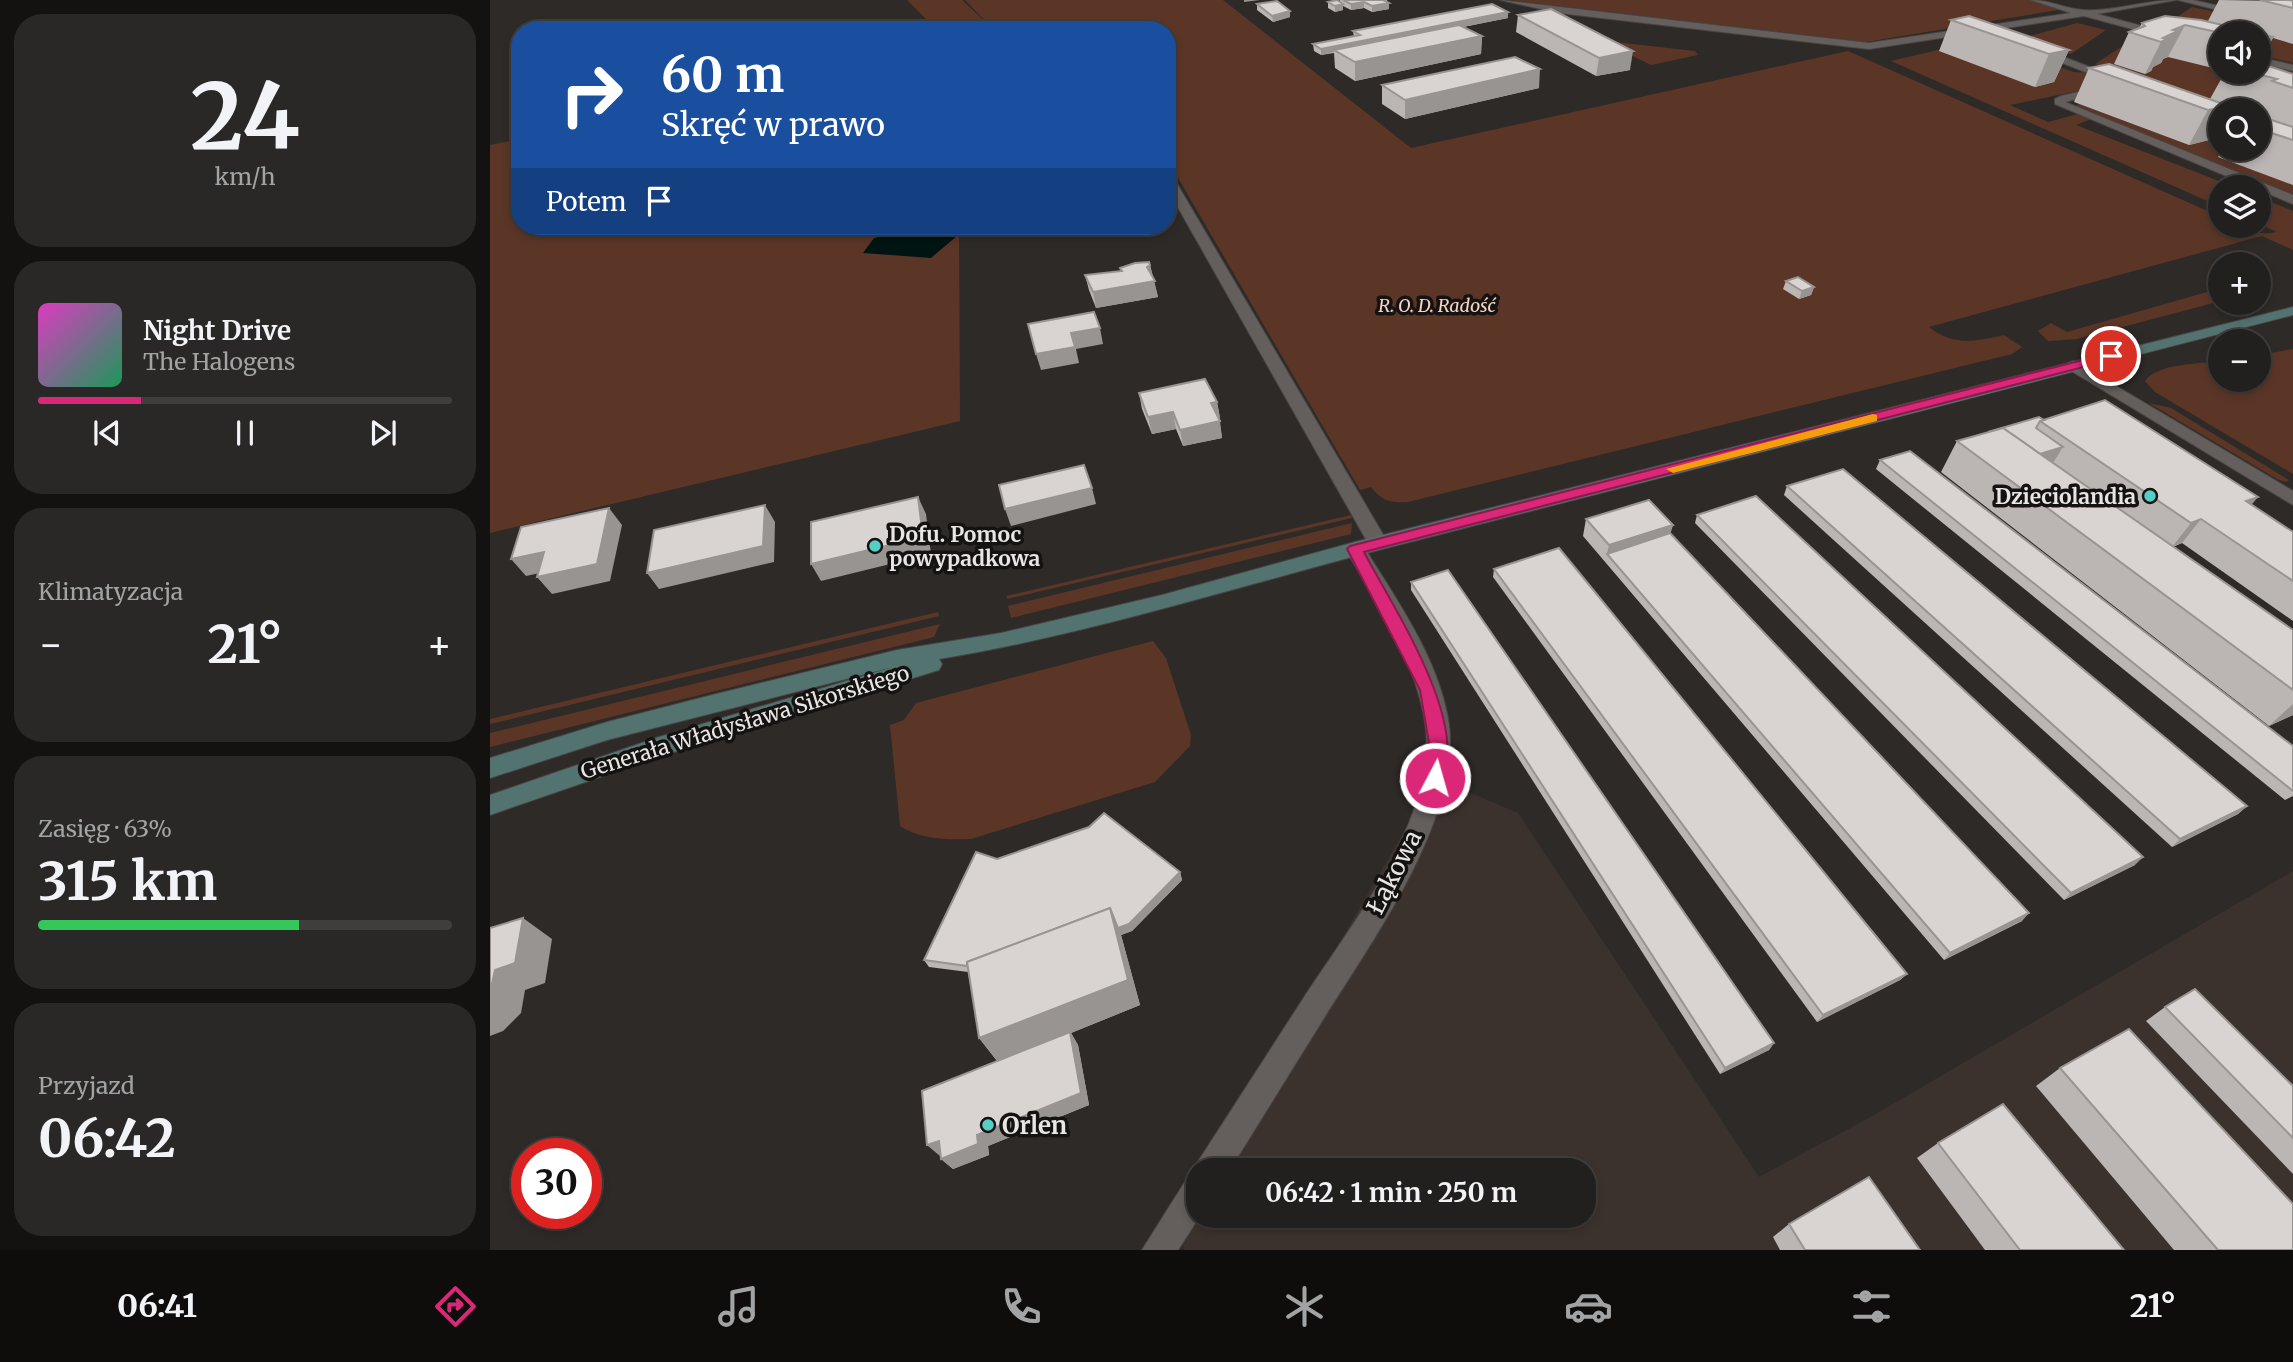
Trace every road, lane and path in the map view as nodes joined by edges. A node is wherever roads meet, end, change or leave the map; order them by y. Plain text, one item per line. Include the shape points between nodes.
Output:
1 (1504, 0) edge
2 (2035, 0) edge
3 (2172, 0) edge
4 (2182, 0) edge
5 (2080, 14) junction
6 (2293, 26) edge
7 (1979, 29) junction
8 (2003, 37) edge
9 (2022, 45) edge
10 (2208, 47) edge
11 (2271, 63) edge
12 (2293, 68) edge
13 (1176, 194) edge
14 (2293, 200) edge
15 (2293, 311) edge
16 (2074, 366) junction
17 (2293, 499) edge
18 (1367, 546) junction
19 (1001, 641) junction
20 (490, 768) edge
21 (490, 805) edge
22 (1218, 1158) edge
23 (1186, 1208) edge
24 (1159, 1250) edge

1 - 7 street via 1870,46
2 - 5 street
3 - 5 street
4 - 6 street
5 - 7 street
5 - 10 street
7 - 8 street
9 - 14 street via 2125,84 2059,101 2069,111
11 - 12 street
13 - 18 street, Łąkowa
15 - 16 main road, Generała Władysława Sikorskiego
16 - 17 street
16 - 18 main road, Generała Władysława Sikorskiego
18 - 19 main road, Generała Władysława Sikorskiego
18 - 22 street, Łąkowa via 1429,690 1438,741 1435,778 1402,861 1367,926
19 - 20 main road, Generała Władysława Sikorskiego via 897,658 607,731
19 - 21 main road, Generała Władysława Sikorskiego via 659,747
23 - 24 street

